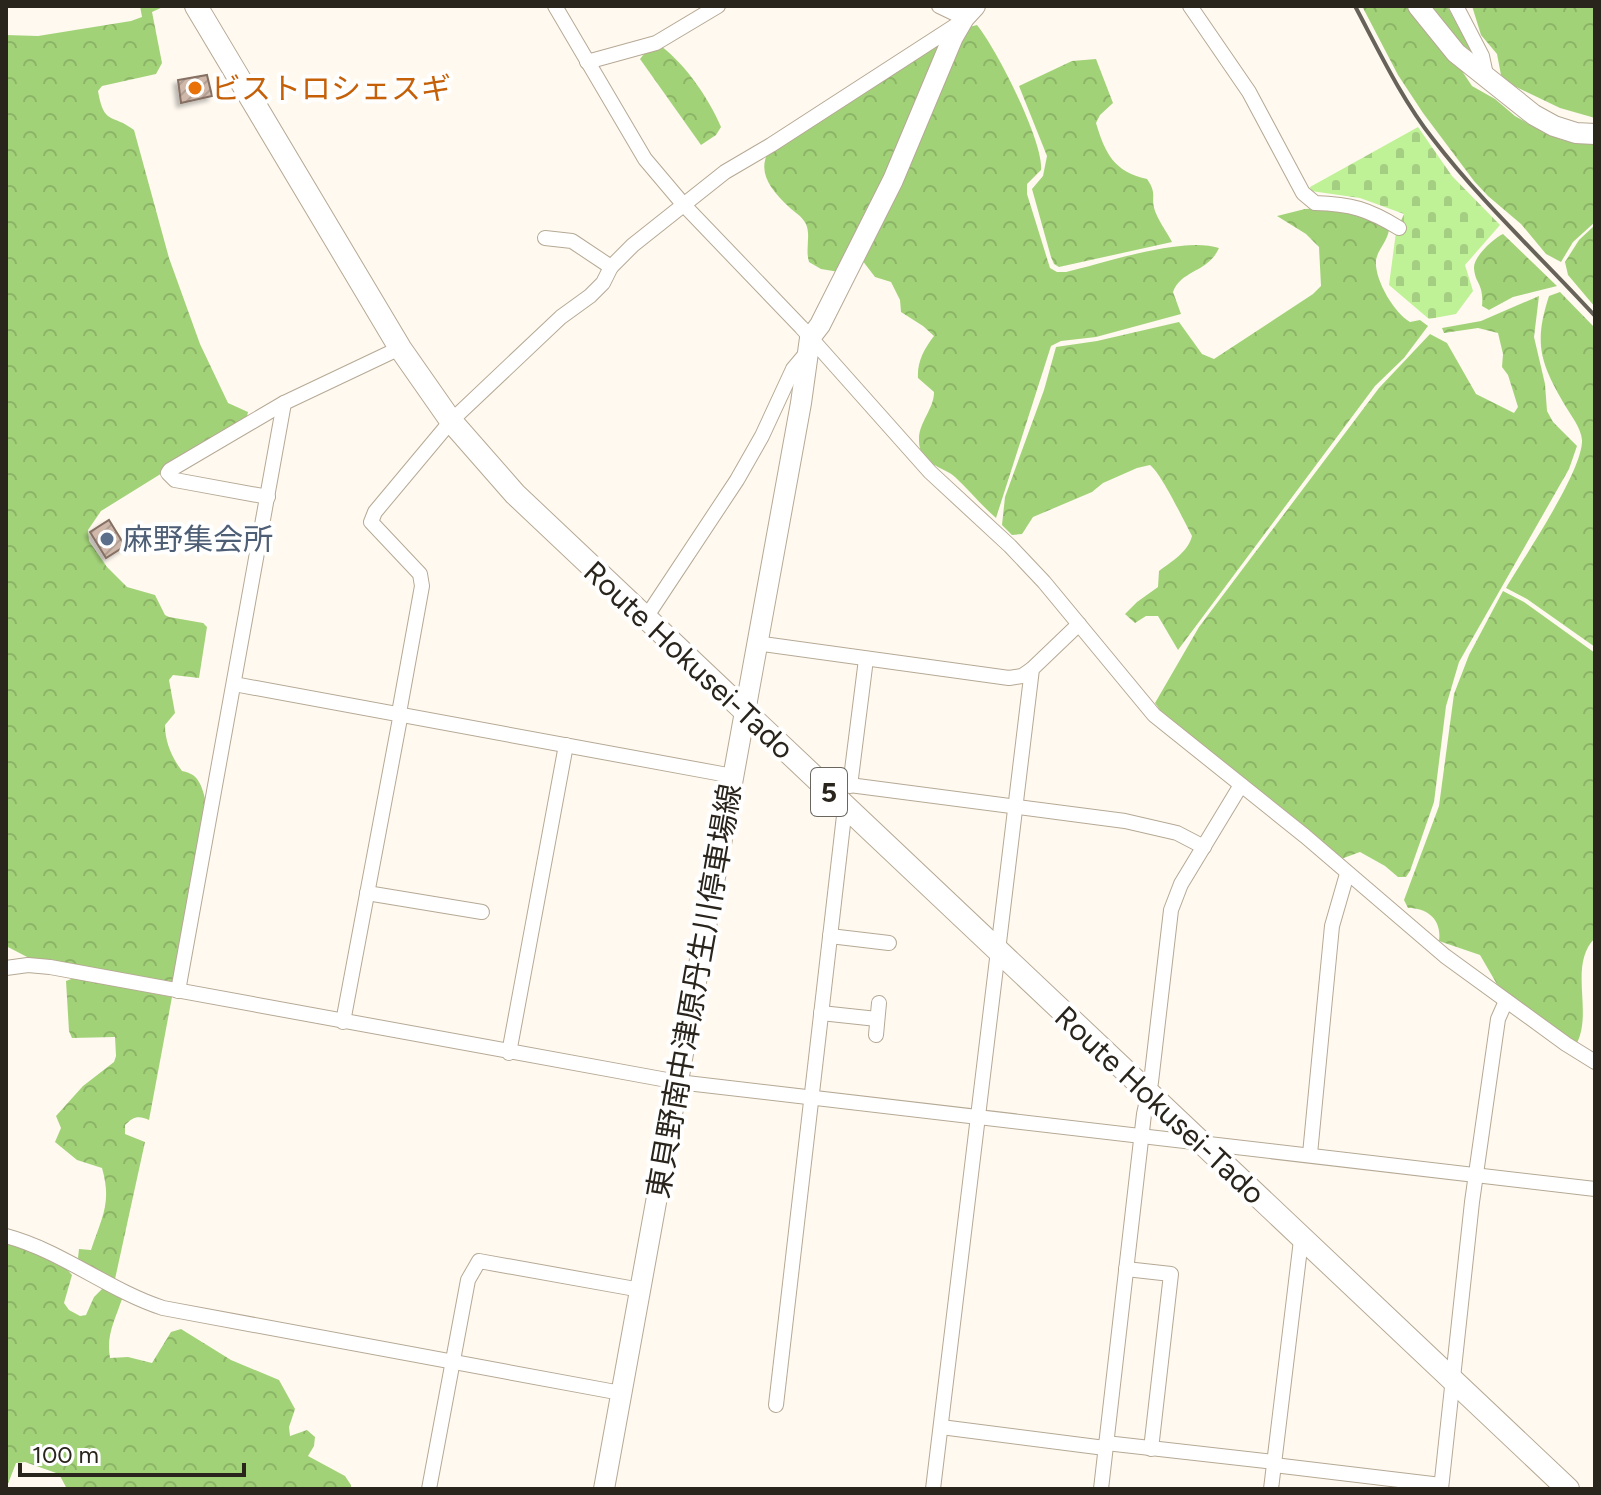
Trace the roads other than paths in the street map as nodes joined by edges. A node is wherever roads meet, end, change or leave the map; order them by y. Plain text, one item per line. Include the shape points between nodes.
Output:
1 (196, 6) edge
2 (555, 6) edge
3 (718, 6) edge
4 (939, 6) edge
5 (1190, 6) edge
6 (1418, 6) edge
7 (1456, 6) edge
8 (967, 15) edge
9 (587, 62) junction
10 (1486, 75) junction
11 (1595, 134) edge
12 (683, 204) junction
13 (1399, 228) dead end
14 (545, 238) dead end
15 (611, 267) junction
16 (810, 344) junction
17 (400, 348) junction
18 (284, 403) junction
19 (451, 421) junction
20 (268, 497) junction
21 (645, 619) junction
22 (1079, 624) junction
23 (756, 643) junction
24 (866, 659) junction
25 (1032, 669) junction
26 (234, 684) junction
27 (745, 712) junction
28 (400, 713) junction
29 (566, 745) junction
30 (733, 776) junction
31 (1241, 785) junction
32 (848, 796) junction
33 (1015, 807) junction
34 (1204, 847) junction
35 (1347, 874) junction
36 (367, 893) junction
37 (482, 912) dead end
38 (830, 936) junction
39 (889, 943) dead end
40 (996, 951) junction
41 (6, 968) edge
42 (178, 991) junction
43 (1506, 1001) junction
44 (879, 1003) dead end
45 (821, 1013) junction
46 (877, 1019) junction
47 (343, 1022) junction
48 (876, 1035) dead end
49 (509, 1053) junction
50 (1595, 1062) edge
51 (678, 1082) junction
52 (1147, 1094) junction
53 (812, 1097) junction
54 (977, 1117) junction
55 (1142, 1137) junction
56 (1198, 1141) junction
57 (1310, 1154) junction
58 (1477, 1175) junction
59 (1595, 1189) edge
60 (6, 1236) edge
61 (1301, 1240) junction
62 (1126, 1269) junction
63 (641, 1290) junction
64 (451, 1362) junction
65 (1452, 1379) junction
66 (621, 1393) junction
67 (776, 1405) dead end
68 (941, 1427) junction
69 (1106, 1446) junction
70 (1151, 1449) junction
71 (1274, 1463) junction
72 (1441, 1487) edge
73 (429, 1489) edge
74 (604, 1489) edge
75 (933, 1489) edge
76 (1101, 1489) edge
77 (1271, 1489) edge
78 (1568, 1489) edge

1 - 17 main road, Route Hokusei-Tado / 5
2 - 9 street
3 - 9 street via 656,43
4 - 8 street
5 - 13 street via 1249,92 1303,193 1315,203 1371,211
6 - 10 main road via 1456,53
7 - 10 street
8 - 12 street
8 - 16 main road, 東貝野南中津原丹生川停車場線 via 893,180
9 - 12 street via 645,159
10 - 11 main road via 1554,126
12 - 15 street
12 - 16 street
14 - 15 street via 572,241
15 - 19 street via 590,296
16 - 21 street via 737,480
16 - 22 street via 930,472 1010,546
16 - 23 main road, 東貝野南中津原丹生川停車場線
17 - 18 street
17 - 19 main road, Route Hokusei-Tado / 5
18 - 20 street
18 - 20 street via 168,473 175,480
19 - 21 main road, Route Hokusei-Tado / 5 via 515,494
19 - 28 street via 371,522 420,574 422,586
20 - 26 street
21 - 27 main road, Route Hokusei-Tado / 5
22 - 25 street
22 - 31 street via 1154,715
23 - 24 street
23 - 27 main road, 東貝野南中津原丹生川停車場線
24 - 25 street via 1009,678
24 - 32 street
25 - 33 street
26 - 28 street
26 - 42 street
27 - 30 main road, 東貝野南中津原丹生川停車場線
27 - 32 main road, Route Hokusei-Tado / 5 via 817,781
28 - 29 street
28 - 36 street
29 - 30 street
29 - 49 street
30 - 51 main road, 東貝野南中津原丹生川停車場線
31 - 34 street
31 - 35 street
32 - 33 street
32 - 38 street
32 - 40 main road, Route Hokusei-Tado / 5
33 - 34 street via 1155,826
33 - 40 street
34 - 52 street via 1171,910
35 - 43 street
35 - 57 street via 1332,926
36 - 37 street
36 - 47 street
38 - 39 street
38 - 45 street
40 - 52 main road, Route Hokusei-Tado / 5
40 - 54 street
41 - 42 street via 50,967
42 - 47 street
43 - 50 street
43 - 58 street via 1498,1019
44 - 46 street
45 - 46 street
45 - 53 street
46 - 48 street
47 - 49 street
49 - 51 street
51 - 53 street
51 - 63 main road, 東貝野南中津原丹生川停車場線
52 - 55 street
52 - 56 main road, Route Hokusei-Tado / 5
53 - 54 street
53 - 67 street
54 - 55 street
54 - 68 street
55 - 56 street
55 - 62 street
56 - 57 street
56 - 61 main road, Route Hokusei-Tado / 5
57 - 58 street
58 - 59 street
58 - 65 street
60 - 64 street via 163,1308
61 - 65 main road, Route Hokusei-Tado / 5
61 - 71 street
62 - 69 street
62 - 70 street via 1171,1274
63 - 64 street via 479,1261 468,1280
63 - 66 main road, 東貝野南中津原丹生川停車場線
64 - 66 street
64 - 73 street
65 - 72 street
65 - 78 main road, Route Hokusei-Tado / 5
66 - 74 main road, 東貝野南中津原丹生川停車場線
68 - 69 street
68 - 75 street
69 - 70 street
69 - 76 street
70 - 71 street
71 - 72 street
71 - 77 street

